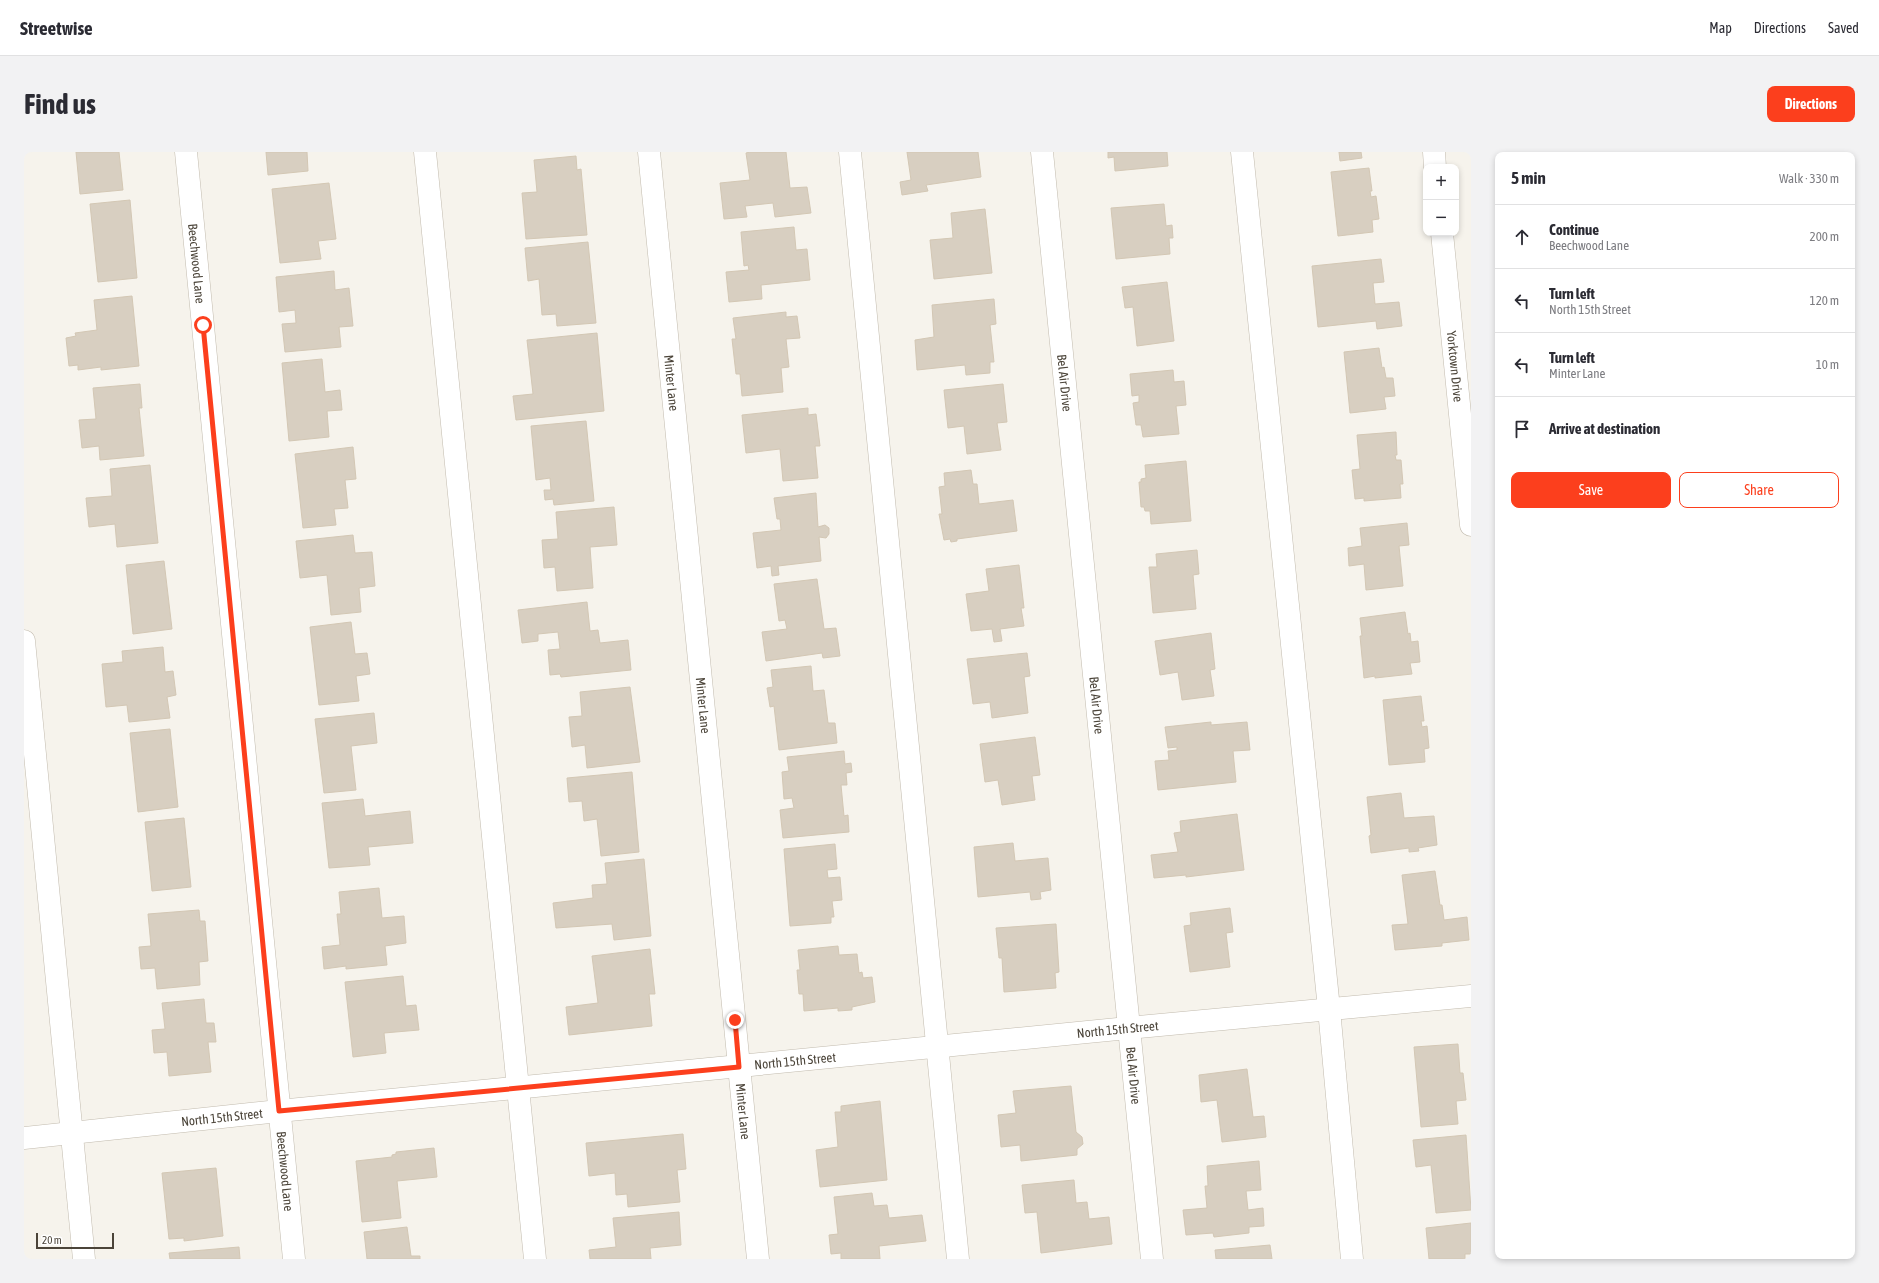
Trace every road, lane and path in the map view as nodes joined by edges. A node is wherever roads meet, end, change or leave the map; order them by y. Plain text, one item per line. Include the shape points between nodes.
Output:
1 (186, 152) edge
2 (425, 152) edge
3 (649, 152) edge
4 (850, 152) edge
5 (1042, 152) edge
6 (1242, 152) edge
7 (1434, 152) edge
8 (1435, 164) edge
9 (1442, 236) edge
10 (1471, 525) edge
11 (24, 641) edge
12 (1471, 996) edge
13 (1329, 1009) junction
14 (1128, 1028) junction
15 (938, 1047) junction
16 (739, 1067) junction
17 (518, 1088) junction
18 (279, 1111) junction
19 (71, 1133) junction
20 (24, 1138) edge
21 (84, 1259) edge
22 (294, 1259) edge
23 (535, 1259) edge
24 (758, 1259) edge
25 (958, 1259) edge
26 (1152, 1259) edge
27 (1352, 1259) edge

1 - 18 street, Beechwood Lane
2 - 17 street
3 - 16 street, Minter Lane
4 - 15 street
5 - 14 street, Bel Air Drive
6 - 13 street
7 - 8 street
9 - 10 street, Yorktown Drive
11 - 19 street
12 - 13 street, North 15th Street
13 - 14 street, North 15th Street
13 - 27 street
14 - 15 street, North 15th Street
14 - 26 street, Bel Air Drive
15 - 16 street, North 15th Street
15 - 25 street
16 - 17 street, North 15th Street
16 - 24 street, Minter Lane
17 - 18 street, North 15th Street
17 - 23 street
18 - 19 street, North 15th Street
18 - 22 street, Beechwood Lane
19 - 20 street, North 15th Street
19 - 21 street

